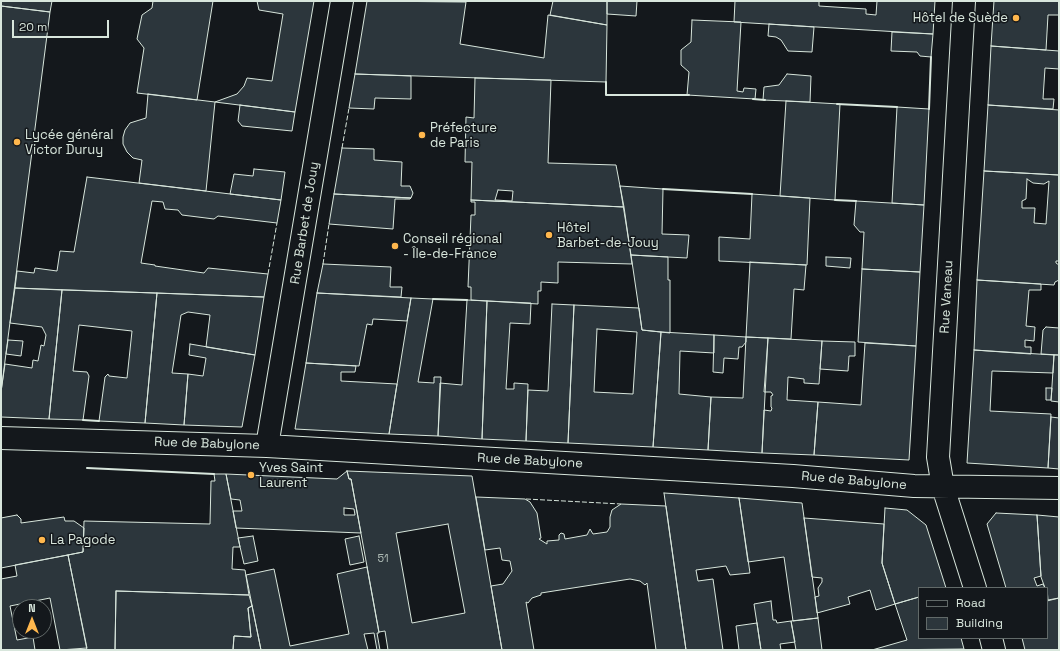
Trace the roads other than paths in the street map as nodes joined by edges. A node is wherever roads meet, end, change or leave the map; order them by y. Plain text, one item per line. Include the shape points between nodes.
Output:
1 (342, 1) edge
2 (964, 1) edge
3 (1, 438) edge
4 (266, 446) junction
5 (943, 487) junction
6 (1059, 488) edge
7 (975, 587) edge
8 (990, 639) edge
9 (994, 650) edge

1 - 4 street, Rue Barbet de Jouy
2 - 5 street, Rue Vaneau via 938,457
3 - 4 street, Rue de Babylone
4 - 5 street, Rue de Babylone
5 - 6 street, Rue de Babylone
5 - 7 street, Rue Vaneau
8 - 9 street

